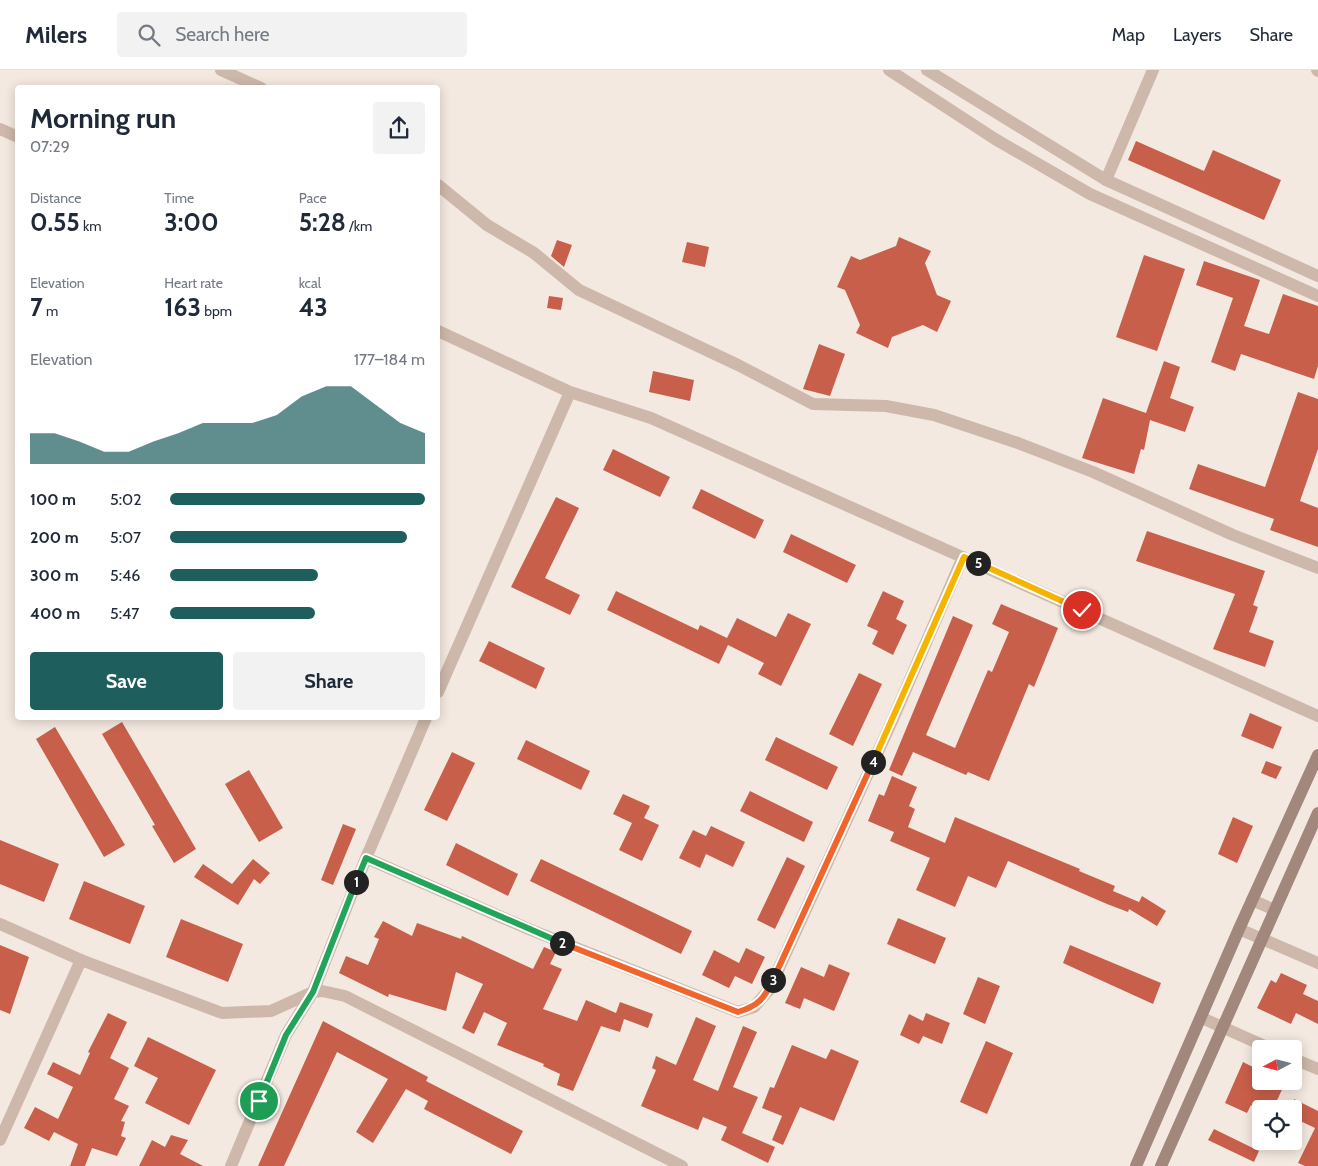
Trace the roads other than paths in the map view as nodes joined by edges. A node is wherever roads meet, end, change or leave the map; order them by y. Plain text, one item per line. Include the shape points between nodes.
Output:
1 (221, 70) edge
2 (889, 70) edge
3 (927, 70) edge
4 (1153, 70) edge
5 (254, 85) edge
6 (0, 129) edge
7 (15, 136) edge
8 (1106, 180) junction
9 (440, 187) edge
10 (1318, 276) edge
11 (1318, 296) edge
12 (440, 332) edge
13 (570, 392) junction
14 (964, 557) junction
15 (1318, 568) edge
16 (440, 687) edge
17 (1318, 716) edge
18 (425, 720) edge
19 (1318, 755) edge
20 (1318, 813) edge
21 (366, 858) junction
22 (1252, 900) junction
23 (1275, 910) junction
24 (0, 924) edge
25 (1239, 929) junction
26 (1262, 939) junction
27 (81, 960) junction
28 (1318, 963) edge
29 (313, 992) junction
30 (1202, 1018) junction
31 (1224, 1028) junction
32 (1252, 1041) edge
33 (1302, 1062) edge
34 (1318, 1069) edge
35 (0, 1140) edge
36 (231, 1166) edge
37 (682, 1166) edge
38 (1136, 1166) edge
39 (1161, 1166) edge

1 - 5 street
2 - 11 street via 1090,194
3 - 8 street
4 - 8 street
6 - 7 street
8 - 10 street
9 - 15 street via 488,225 534,253 579,290 813,404 886,406 934,415 1018,442 1232,535
12 - 13 street
13 - 14 street via 651,418
13 - 16 street
14 - 17 street
14 - 21 street via 769,990 754,1007 738,1012 531,930
18 - 21 street
19 - 22 main road
20 - 23 main road
21 - 29 street
22 - 23 street
22 - 25 main road
23 - 26 main road
24 - 27 street
25 - 26 street
25 - 30 main road
26 - 28 street
26 - 31 main road
27 - 29 street via 222,1013 271,1011
27 - 35 street
29 - 36 street via 286,1035
29 - 37 street via 322,990 345,996
30 - 31 street
30 - 38 main road
31 - 32 street
31 - 39 main road
33 - 34 street

